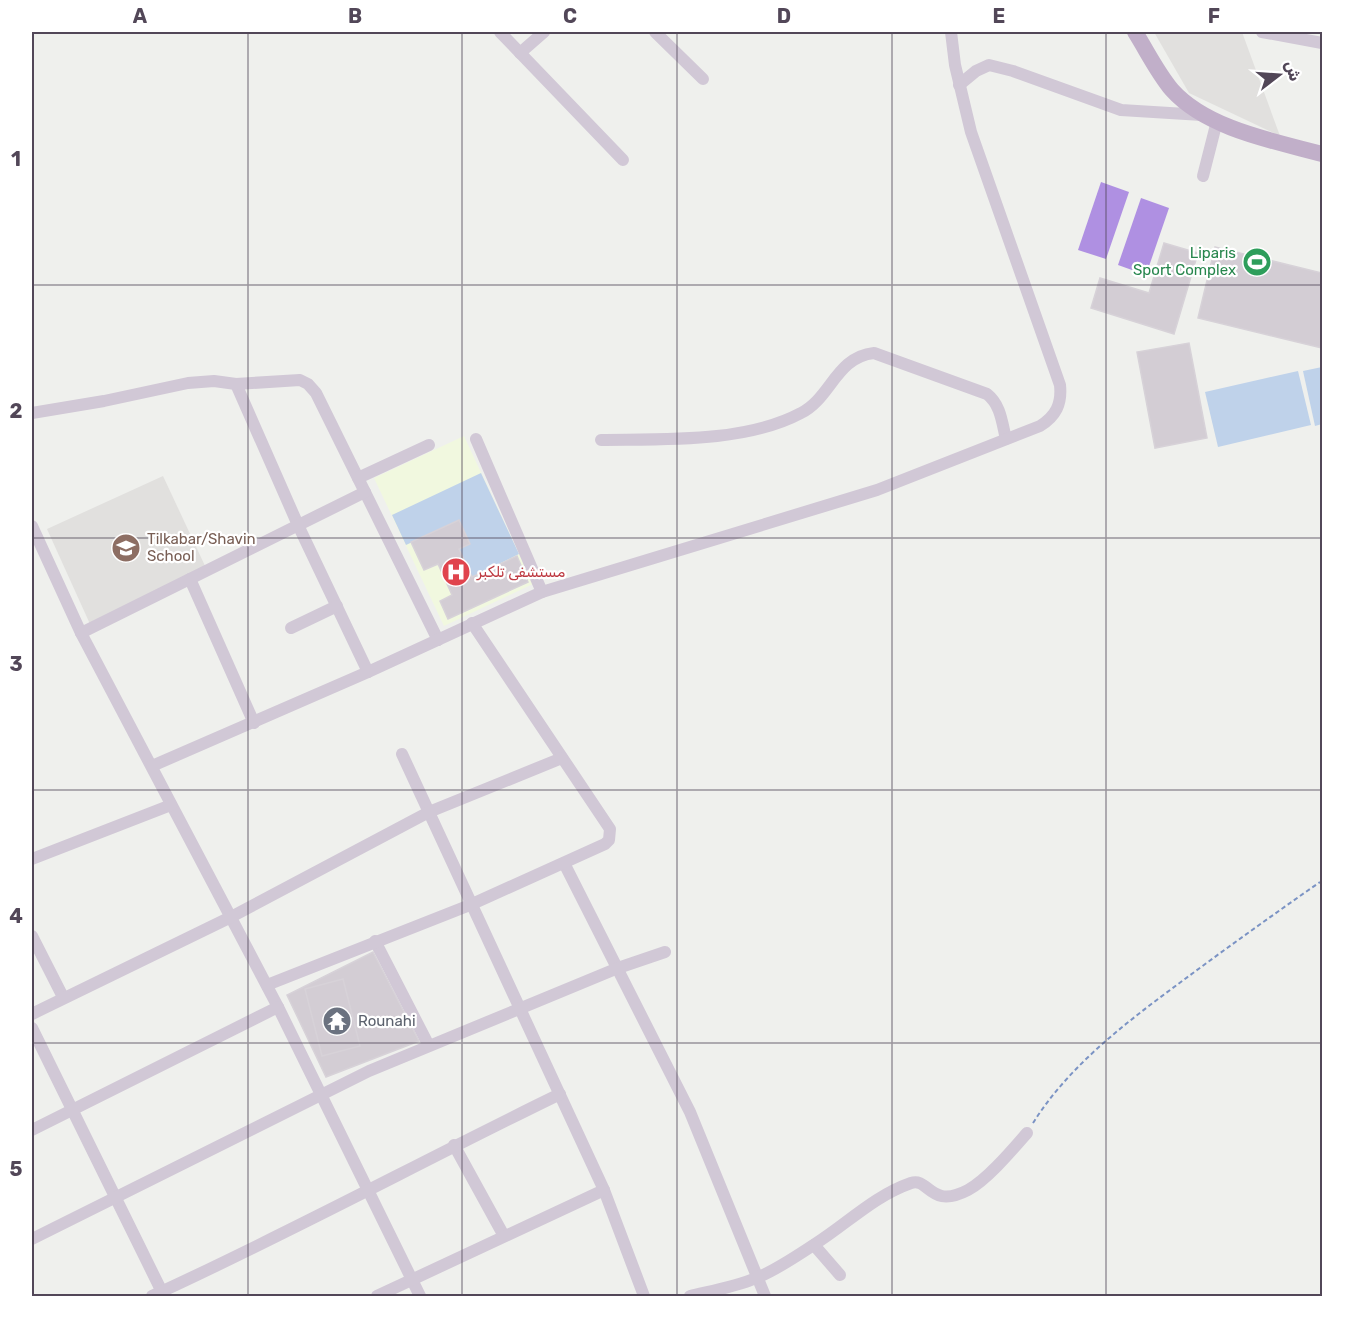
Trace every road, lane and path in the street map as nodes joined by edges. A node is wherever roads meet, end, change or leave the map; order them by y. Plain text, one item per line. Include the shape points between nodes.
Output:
1 (500, 32) edge
2 (544, 32) edge
3 (655, 32) edge
4 (951, 32) edge
5 (1135, 32) edge
6 (1262, 32) edge
7 (1323, 43) edge
8 (520, 53) junction
9 (703, 80) dead end
10 (959, 85) junction
11 (1211, 118) junction
12 (1323, 154) edge
13 (622, 160) dead end
14 (1203, 176) dead end
15 (236, 384) junction
16 (32, 413) edge
17 (476, 439) dead end
18 (1006, 439) junction
19 (601, 440) dead end
20 (429, 445) dead end
21 (358, 478) junction
22 (365, 492) junction
23 (298, 525) junction
24 (32, 526) edge
25 (190, 579) junction
26 (542, 592) junction
27 (337, 606) junction
28 (472, 623) junction
29 (291, 628) dead end
30 (81, 633) junction
31 (438, 640) junction
32 (368, 672) junction
33 (254, 723) junction
34 (402, 754) dead end
35 (562, 758) junction
36 (152, 766) junction
37 (171, 805) junction
38 (429, 812) junction
39 (33, 854) edge
40 (564, 863) junction
41 (1320, 882) dead end
42 (470, 904) junction
43 (231, 917) junction
44 (32, 936) edge
45 (375, 941) junction
46 (665, 951) dead end
47 (618, 968) junction
48 (267, 985) junction
49 (63, 997) junction
50 (278, 1007) junction
51 (521, 1007) junction
52 (32, 1014) edge
53 (32, 1028) edge
54 (428, 1044) junction
55 (320, 1094) junction
56 (560, 1094) junction
57 (73, 1110) junction
58 (32, 1130) edge
59 (1027, 1133) joint
60 (454, 1145) junction
61 (604, 1190) junction
62 (368, 1191) junction
63 (116, 1197) junction
64 (504, 1236) junction
65 (32, 1239) edge
66 (814, 1245) junction
67 (840, 1275) dead end
68 (756, 1278) junction
69 (411, 1279) junction
70 (160, 1295) edge
71 (377, 1296) edge
72 (420, 1296) edge
73 (644, 1296) edge
74 (690, 1296) edge
75 (765, 1296) edge

1 - 8 street
2 - 8 street
3 - 9 street
4 - 10 street
5 - 11 main road via 1166,82
6 - 7 street
8 - 13 street
10 - 11 street via 989,65 1121,110
10 - 18 street via 971,132 1060,385 1060,402 1047,422
11 - 12 main road
11 - 14 street
15 - 16 street via 188,383
15 - 21 street via 288,380 308,384
15 - 23 street
17 - 26 street
18 - 19 street via 998,407 987,394 874,353 844,365 807,411 768,425 731,435
18 - 26 street via 877,490
20 - 21 street
21 - 22 street
22 - 23 street
22 - 31 street
23 - 25 street
23 - 27 street
24 - 30 street
25 - 30 street
25 - 33 street
26 - 28 street
27 - 29 street
27 - 32 street
28 - 31 street
28 - 35 street
30 - 36 street
31 - 32 street
32 - 33 street
33 - 36 street
34 - 38 street
35 - 38 street
35 - 40 street via 611,833 605,844
36 - 37 street
37 - 39 street
37 - 43 street
38 - 42 street
38 - 43 street
40 - 42 street
40 - 47 street
41 - 59 path via 1140,1013 1070,1075
42 - 45 street
42 - 51 street
43 - 48 street
43 - 49 street
44 - 49 street
45 - 48 street
45 - 54 street
46 - 47 street
47 - 51 street
47 - 68 street via 690,1112
48 - 50 street
49 - 52 street
50 - 55 street
50 - 57 street
51 - 54 street
51 - 56 street
53 - 57 street
54 - 55 street
55 - 62 street
55 - 63 street
56 - 60 street
56 - 61 street
57 - 58 street
57 - 63 street
59 - 66 street via 969,1190 936,1196 922,1182 913,1182 870,1203
60 - 62 street
60 - 64 street
61 - 64 street
61 - 73 street
62 - 69 street
62 - 70 street
63 - 65 street
63 - 70 street
64 - 69 street
66 - 67 street
66 - 68 street
68 - 74 street
68 - 75 street
69 - 71 street
69 - 72 street

